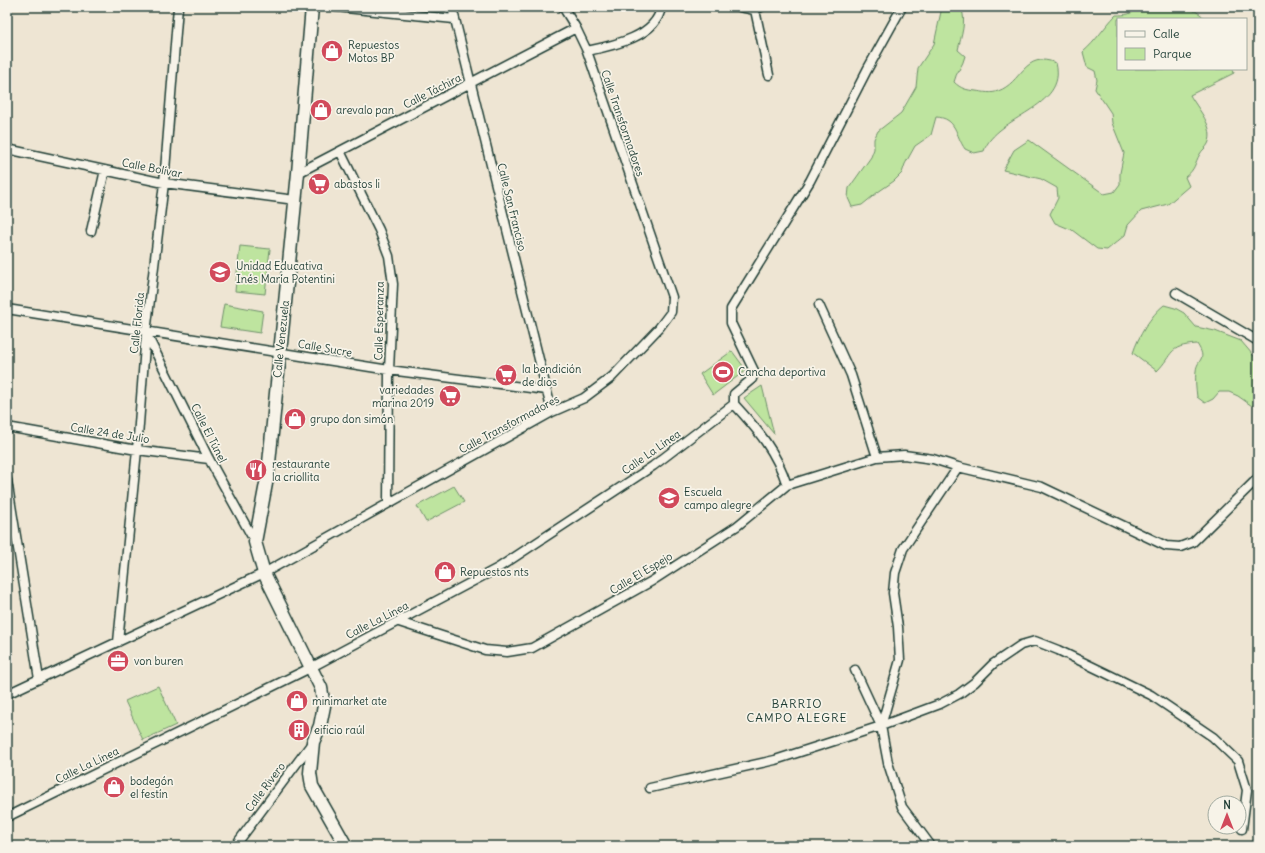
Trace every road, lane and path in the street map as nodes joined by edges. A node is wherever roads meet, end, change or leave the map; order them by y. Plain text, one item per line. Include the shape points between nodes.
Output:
1 (178, 7) edge
2 (312, 7) edge
3 (336, 7) edge
4 (452, 7) edge
5 (563, 7) edge
6 (661, 7) edge
7 (740, 7) edge
8 (902, 7) edge
9 (758, 8) edge
10 (454, 19) junction
11 (576, 28) junction
12 (587, 52) junction
13 (769, 76) dead end
14 (470, 84) junction
15 (7, 149) edge
16 (340, 151) junction
17 (104, 170) junction
18 (298, 173) junction
19 (164, 183) junction
20 (295, 200) junction
21 (91, 232) dead end
22 (1176, 293) dead end
23 (819, 305) dead end
24 (7, 309) edge
25 (146, 333) junction
26 (1258, 341) edge
27 (279, 351) junction
28 (389, 370) junction
29 (546, 390) junction
30 (734, 404) junction
31 (552, 412) junction
32 (7, 427) edge
33 (138, 450) junction
34 (877, 457) junction
35 (209, 459) junction
36 (958, 467) junction
37 (1258, 478) edge
38 (7, 480) edge
39 (787, 486) junction
40 (388, 502) junction
41 (255, 542) junction
42 (264, 573) junction
43 (399, 622) junction
44 (118, 642) junction
45 (310, 668) junction
46 (855, 670) dead end
47 (39, 679) junction
48 (7, 694) edge
49 (881, 726) junction
50 (313, 742) junction
51 (650, 788) dead end
52 (1246, 795) edge
53 (7, 817) edge
54 (235, 846) edge
55 (346, 846) edge
56 (931, 846) edge

1 - 19 street, Calle Florida
2 - 18 street, Calle Venezuela
3 - 10 street
4 - 10 street, Calle San Franciso
5 - 11 street, Calle Transformadores
6 - 12 street via 660,13 647,29 614,45
7 - 9 street
8 - 30 street via 810,180 731,309 731,323 754,371 752,378 734,394
9 - 13 street
10 - 14 street, Calle San Franciso
11 - 12 street, Calle Transformadores
11 - 14 street, Calle Táchira
12 - 31 street, Calle Transformadores via 672,297 671,312 612,377 584,398
14 - 16 street, Calle Táchira
14 - 29 street, Calle San Franciso
15 - 17 street, Calle Bolívar
16 - 18 street, Calle Táchira
16 - 28 street, Calle Esperanza via 389,256 392,284
17 - 19 street, Calle Bolívar
17 - 21 street
18 - 20 street, Calle Venezuela
19 - 20 street, Calle Bolívar
19 - 25 street, Calle Florida
20 - 27 street, Calle Venezuela
22 - 26 street
23 - 34 street via 851,375
24 - 25 street, Calle Sucre
25 - 27 street, Calle Sucre
25 - 33 street, Calle Florida
25 - 35 street, Calle El Túnel
27 - 28 street, Calle Sucre
27 - 41 street, Calle Venezuela via 268,473
28 - 29 street, Calle Sucre
28 - 40 street, Calle Esperanza
29 - 31 street, Calle San Franciso
30 - 39 street via 762,436 776,457
30 - 43 street, Calle La Línea via 653,466 498,568
31 - 40 street, Calle Transformadores
32 - 33 street, Calle 24 de Julio
33 - 35 street, Calle 24 de Julio
33 - 44 street, Calle Florida
34 - 36 street via 933,459
34 - 39 street
35 - 41 street, Calle El Túnel
36 - 37 street via 1042,486 1166,546 1180,546 1193,542
36 - 49 street via 903,549 895,573 893,594 900,660
38 - 47 street
39 - 43 street, Calle El Espejo via 737,526 652,581 532,648 507,652 485,650
40 - 42 street, Calle Transformadores
41 - 42 street, Calle Venezuela
42 - 44 street
42 - 45 street, Calle Venezuela
43 - 45 street, Calle La Línea
44 - 47 street
45 - 50 street, Calle Venezuela via 321,688 324,706 320,726
45 - 53 street, Calle La Línea
46 - 49 street
47 - 48 street
49 - 51 street via 775,760
49 - 52 street via 953,697 975,682 993,664 1021,645 1035,641 1151,695 1213,737 1238,762
49 - 56 street via 888,763 902,807
50 - 54 street, Calle Rivero
50 - 55 street, Calle Venezuela via 310,773 312,786

